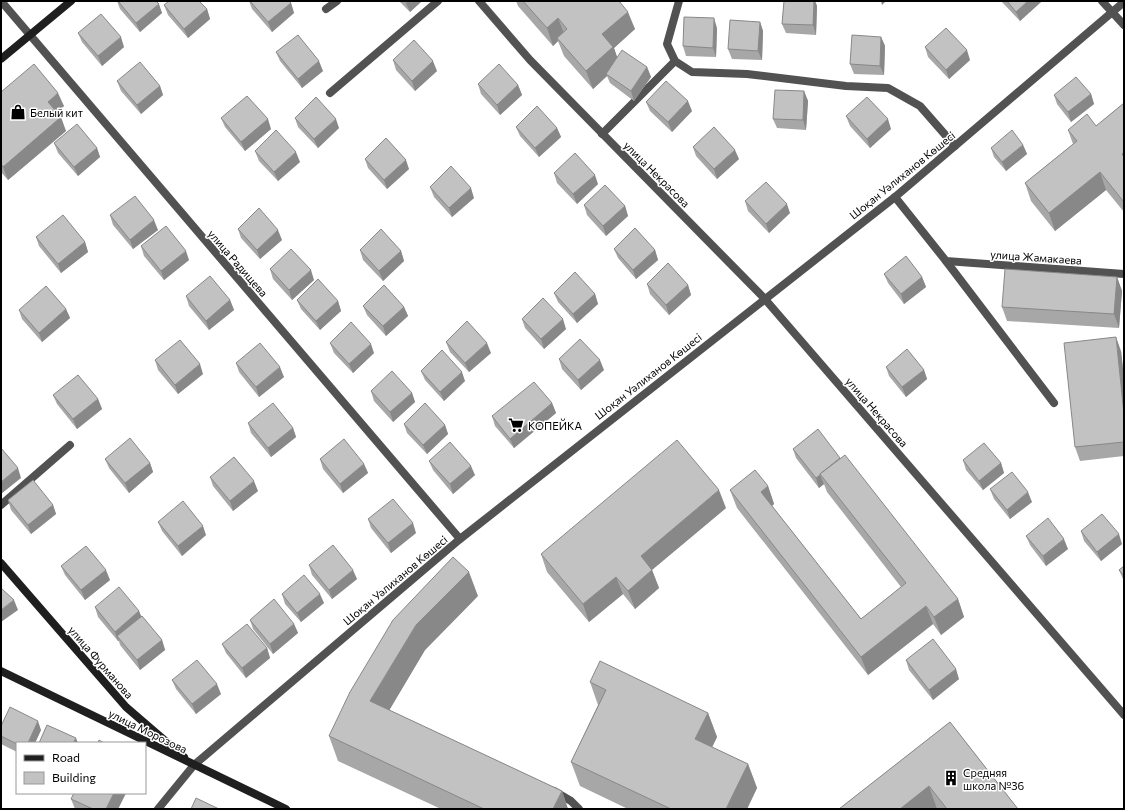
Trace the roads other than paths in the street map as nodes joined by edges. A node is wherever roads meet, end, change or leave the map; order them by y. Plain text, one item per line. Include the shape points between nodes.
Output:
1 (1, 1) edge
2 (71, 1) edge
3 (337, 1) edge
4 (438, 1) edge
5 (479, 1) edge
6 (679, 1) edge
7 (1102, 1) edge
8 (1124, 2) edge
9 (326, 10) dead end
10 (1112, 12) junction
11 (1124, 25) edge
12 (30, 35) junction
13 (1, 59) edge
14 (675, 61) junction
15 (330, 93) dead end
16 (602, 134) junction
17 (955, 146) junction
18 (895, 197) junction
19 (946, 261) junction
20 (1124, 274) edge
21 (764, 298) junction
22 (1054, 403) dead end
23 (70, 445) dead end
24 (1, 505) edge
25 (460, 539) junction
26 (1, 563) edge
27 (1, 671) edge
28 (1124, 715) edge
29 (194, 765) junction
30 (546, 786) edge
31 (158, 809) edge
32 (286, 809) edge
33 (579, 809) edge

1 - 12 street, улица Радищева
2 - 12 main road
3 - 9 street
4 - 15 street
5 - 16 street, улица Некрасова via 530,60
6 - 14 street via 667,44
7 - 10 street
8 - 10 street, Шоқан Уәлиханов Көшесі
10 - 11 street
10 - 17 street, Шоқан Уәлиханов Көшесі
12 - 13 main road
12 - 25 street, улица Радищева
14 - 16 street
14 - 17 street via 692,72 747,74 846,86 888,88 920,106
16 - 21 street, улица Некрасова
17 - 18 street, Шоқан Уәлиханов Көшесі
18 - 19 street
18 - 21 street, Шоқан Уәлиханов Көшесі
19 - 20 street, улица Жамакаева
19 - 22 street
21 - 25 street, Шоқан Уәлиханов Көшесі
21 - 28 street, улица Некрасова
23 - 24 street
25 - 29 street, Шоқан Уәлиханов Көшесі
26 - 29 main road, улица Фурманова via 126,706
27 - 29 main road, улица Морозова
29 - 31 street, Шоқан Уәлиханов Көшесі
29 - 32 main road, улица Морозова
30 - 33 street

